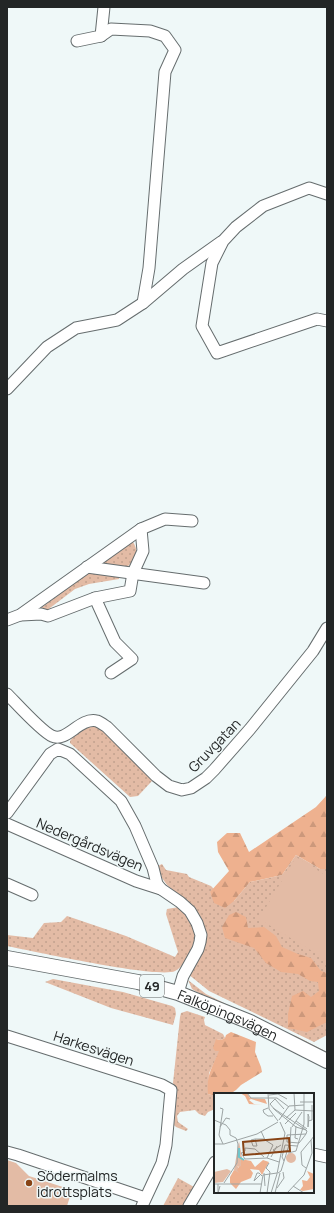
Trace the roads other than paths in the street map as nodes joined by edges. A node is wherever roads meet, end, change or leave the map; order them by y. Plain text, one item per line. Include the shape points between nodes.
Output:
1 (104, 7) edge
2 (101, 36) junction
3 (77, 41) dead end
4 (327, 194) edge
5 (223, 241) junction
6 (143, 303) junction
7 (327, 321) edge
8 (7, 388) edge
9 (192, 521) dead end
10 (141, 529) junction
11 (87, 567) junction
12 (133, 573) junction
13 (204, 583) dead end
14 (95, 598) junction
15 (20, 615) junction
16 (7, 620) edge
17 (327, 628) edge
18 (111, 673) dead end
19 (7, 694) edge
20 (7, 812) edge
21 (7, 824) edge
22 (7, 884) edge
23 (161, 889) junction
24 (32, 895) dead end
25 (7, 958) edge
26 (178, 993) junction
27 (7, 1036) edge
28 (327, 1061) edge
29 (7, 1152) edge
30 (314, 1154) edge
31 (327, 1157) edge
32 (214, 1164) edge
33 (144, 1202) edge
34 (189, 1206) edge

1 - 2 street
2 - 3 street
2 - 6 street via 111,28 150,31 165,36 175,50 165,72 149,268
4 - 5 street via 309,188 263,206
5 - 6 street via 183,269
5 - 7 street via 212,263 202,326 217,352 317,319
6 - 8 street via 117,320 76,328 47,347
9 - 10 street via 165,519
10 - 11 street
10 - 12 street via 143,551
11 - 12 street
11 - 15 street
12 - 13 street
12 - 14 street via 130,591
14 - 15 street via 48,616
14 - 18 street via 115,642 132,659
15 - 16 street
17 - 19 street, Gruvgatan via 313,650 250,729 210,774 191,788 182,790 169,786 156,776 98,721 88,720 57,738 44,730
20 - 23 street via 50,754 58,749 66,751 121,802 135,826
21 - 23 street, Nedergårdsvägen via 136,881
22 - 24 street
23 - 26 street, Nedergårdsvägen via 190,911 201,935 198,949 183,976
25 - 26 main road, Falköpingsvägen / 49 via 138,982
26 - 28 main road, Falköpingsvägen / 49 via 250,1022
27 - 33 street, Harkesvägen via 171,1090 162,1163
29 - 33 street
30 - 31 street
32 - 34 street

